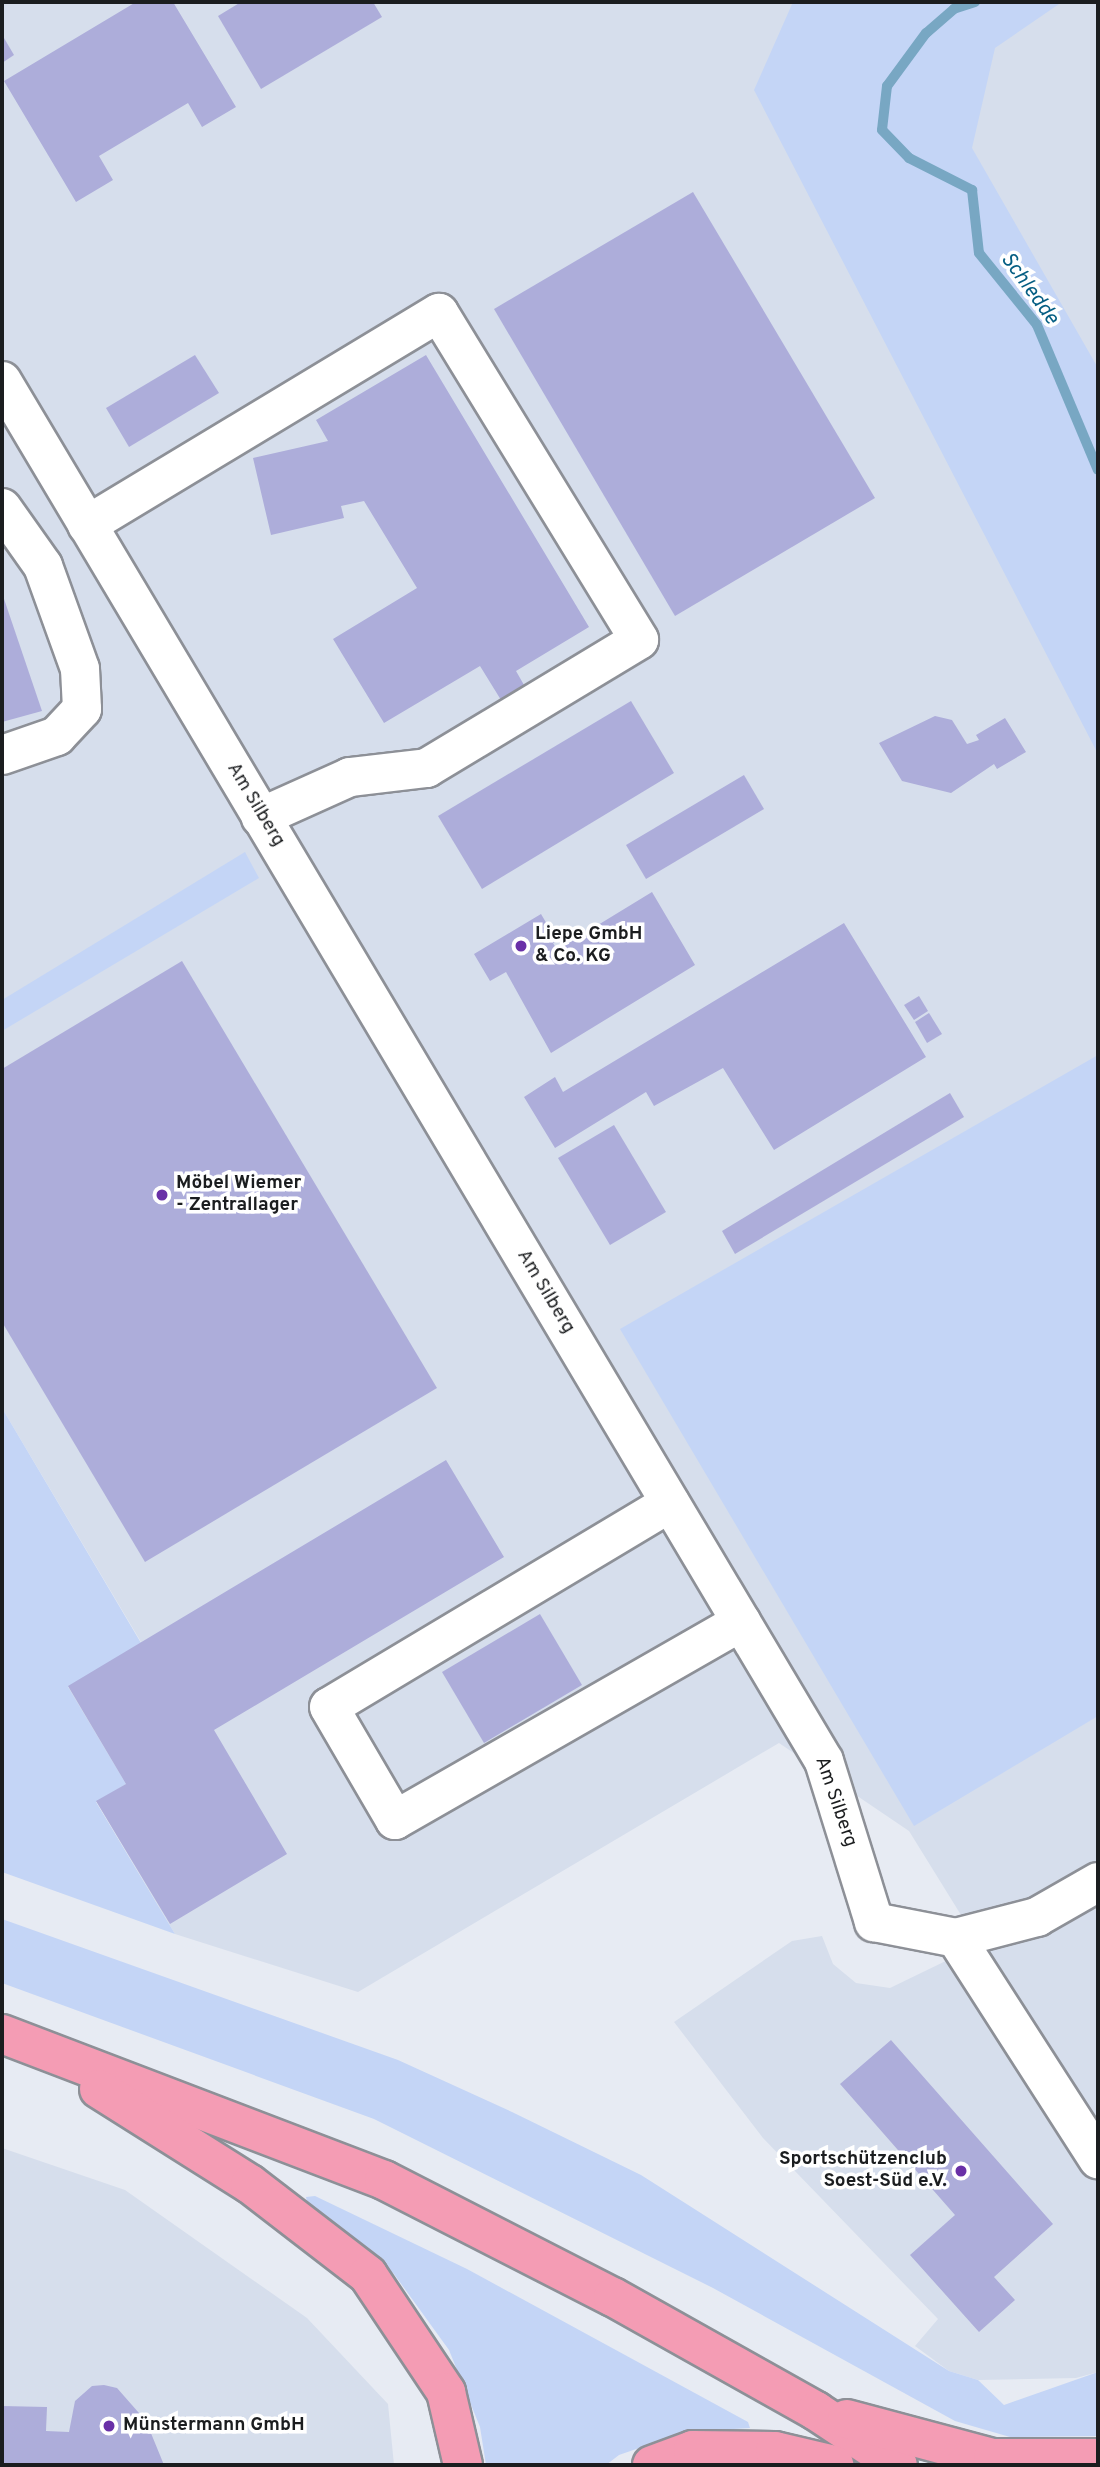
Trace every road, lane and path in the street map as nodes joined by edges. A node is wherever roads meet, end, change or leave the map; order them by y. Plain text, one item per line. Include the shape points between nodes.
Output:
1 (2, 381) edge
2 (2, 508) edge
3 (87, 525) junction
4 (2, 755) edge
5 (261, 817) junction
6 (670, 1503) junction
7 (741, 1622) junction
8 (1098, 1882) edge
9 (956, 1938) junction
10 (14, 2038) edge
11 (1098, 2159) edge
12 (816, 2411) junction
13 (1098, 2458) edge
14 (463, 2465) edge
15 (652, 2465) edge
16 (834, 2465) edge
17 (898, 2465) edge

1 - 3 street, Am Silberg
2 - 4 street via 43,566 80,668 82,709 57,736
3 - 5 street, Am Silberg
3 - 5 street via 439,313 639,640 427,768 350,776
5 - 6 street, Am Silberg
6 - 7 street, Am Silberg
6 - 7 street via 329,1707 395,1820
7 - 9 street, Am Silberg via 824,1761 874,1922
8 - 9 street via 1037,1916
9 - 11 street
10 - 12 highway via 384,2180 613,2297
10 - 14 highway via 250,2184 368,2275 446,2392
12 - 13 highway via 993,2458
12 - 17 highway
15 - 16 highway via 693,2450 775,2451

